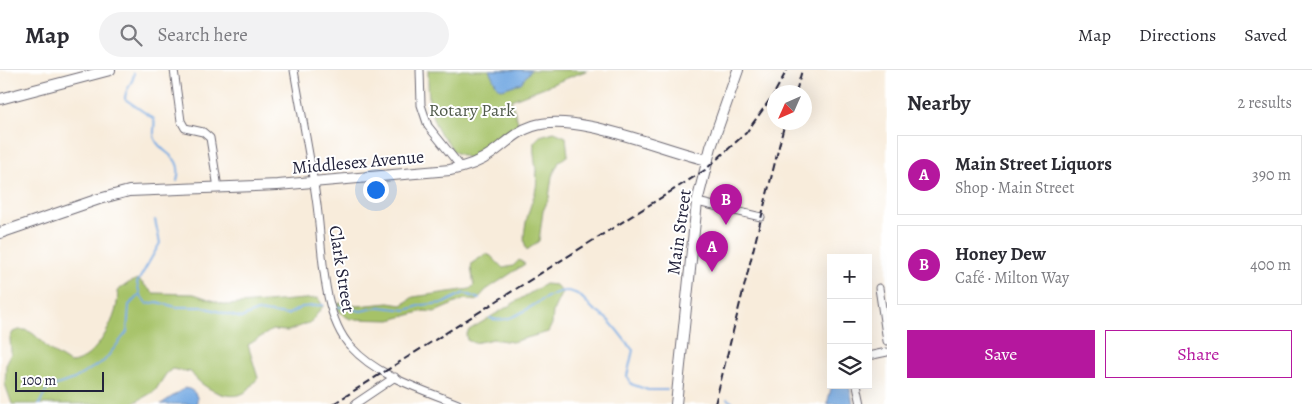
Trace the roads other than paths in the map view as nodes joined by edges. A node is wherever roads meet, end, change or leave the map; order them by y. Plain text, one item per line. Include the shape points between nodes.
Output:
1 (110, 70) edge
2 (174, 70) edge
3 (294, 70) edge
4 (420, 70) edge
5 (738, 70) edge
6 (0, 99) edge
7 (708, 160) junction
8 (461, 167) junction
9 (313, 183) junction
10 (218, 188) junction
11 (698, 202) junction
12 (761, 217) dead end
13 (0, 233) edge
14 (879, 288) dead end
15 (887, 341) edge
16 (887, 352) edge
17 (872, 355) edge
18 (395, 377) junction
19 (858, 389) edge
20 (355, 404) edge
21 (458, 404) edge
22 (676, 404) edge
23 (860, 404) edge

1 - 6 street
2 - 10 street via 181,121 185,128 203,132 210,138
3 - 9 street, Clark Street
4 - 8 street via 421,105 428,126
5 - 7 street, Main Street
7 - 8 street, Middlesex Avenue via 557,121 524,130 489,155
7 - 11 street, Main Street
8 - 9 street, Middlesex Avenue
9 - 10 street, Middlesex Avenue
9 - 18 street, Clark Street via 334,320 358,355
10 - 13 street, Middlesex Avenue via 120,193
11 - 12 street
11 - 22 street, Main Street
14 - 15 street
16 - 17 street
18 - 20 street
18 - 21 street, Clark Street
19 - 23 street

